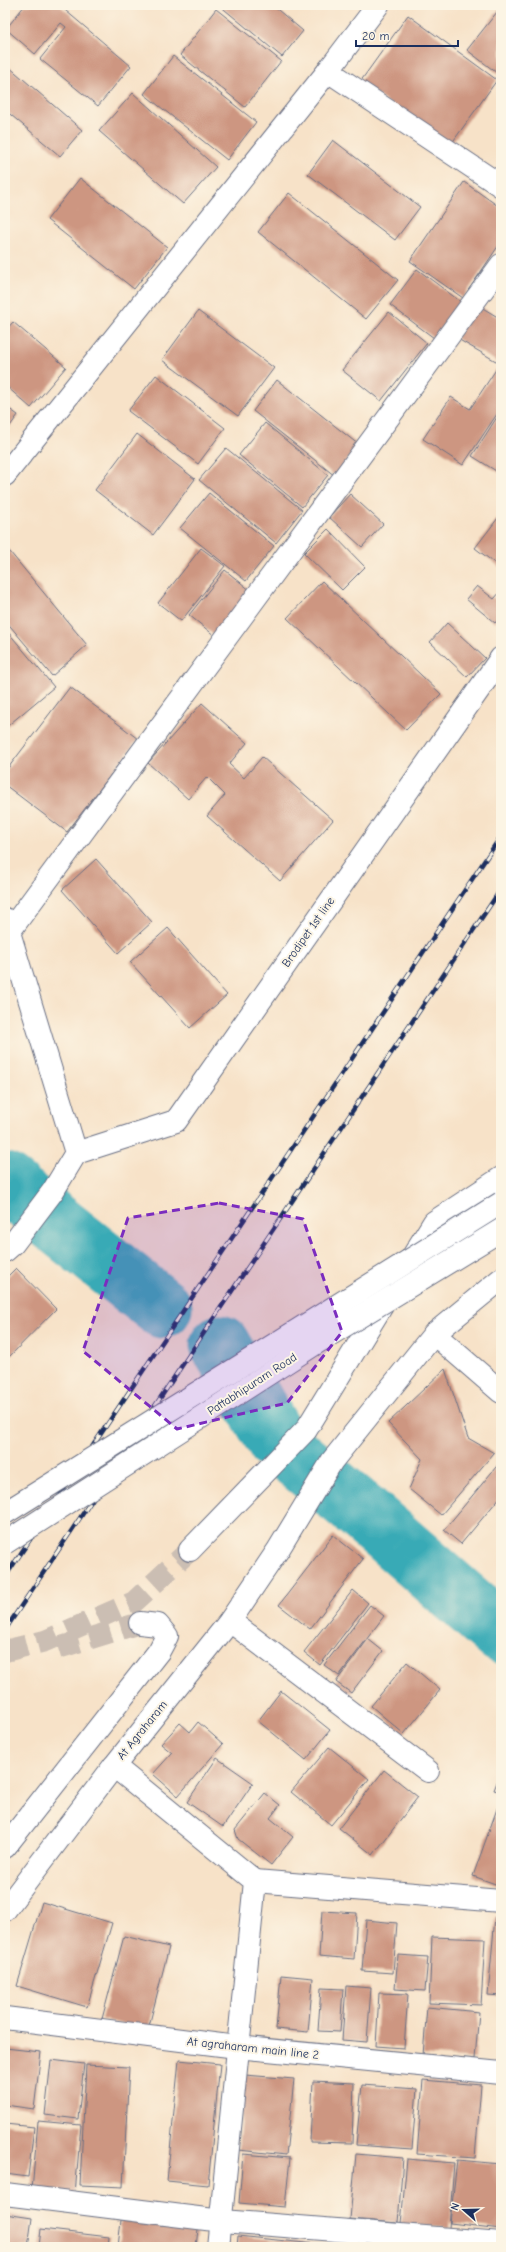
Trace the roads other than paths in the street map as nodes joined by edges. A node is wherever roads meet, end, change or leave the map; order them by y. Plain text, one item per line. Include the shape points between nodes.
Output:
1 (378, 5) edge
2 (328, 71) junction
3 (501, 186) edge
4 (501, 265) edge
5 (5, 475) edge
6 (501, 658) edge
7 (7, 926) edge
8 (76, 1153) junction
9 (496, 1190) edge
10 (501, 1207) edge
11 (501, 1230) edge
12 (8, 1242) edge
13 (501, 1279) edge
14 (434, 1334) junction
15 (501, 1392) edge
16 (5, 1513) edge
17 (5, 1543) edge
18 (190, 1550) tunnel mouth
19 (230, 1621) junction
20 (140, 1623) tunnel mouth
21 (114, 1766) junction
22 (428, 1771) dead end
23 (5, 1847) edge
24 (255, 1881) junction
25 (8, 1898) edge
26 (501, 1901) edge
27 (5, 2018) edge
28 (237, 2047) junction
29 (501, 2073) edge
30 (5, 2194) edge
31 (222, 2222) junction
32 (501, 2243) edge
33 (218, 2247) edge

1 - 2 street
2 - 3 street
2 - 5 street
4 - 7 street
6 - 8 street, Brodipet 1st line via 176,1121
7 - 8 street
8 - 12 street via 28,1224
9 - 10 street
9 - 16 street, Pattabhipuram Road, bridge
9 - 18 street via 434,1222 306,1430
11 - 17 street, Pattabhipuram Road, bridge via 318,1342
13 - 14 street
14 - 15 street
14 - 19 street, At Agraharam via 332,1461 278,1550
19 - 21 street, At Agraharam
19 - 22 street
20 - 23 street via 158,1625 167,1636 159,1651
21 - 24 street
21 - 25 street, At Agraharam
24 - 26 street
24 - 28 street
27 - 28 street, At agraharam main line 2
28 - 29 street, At agraharam main line 2
28 - 31 street
30 - 31 street
31 - 32 street
31 - 33 street

